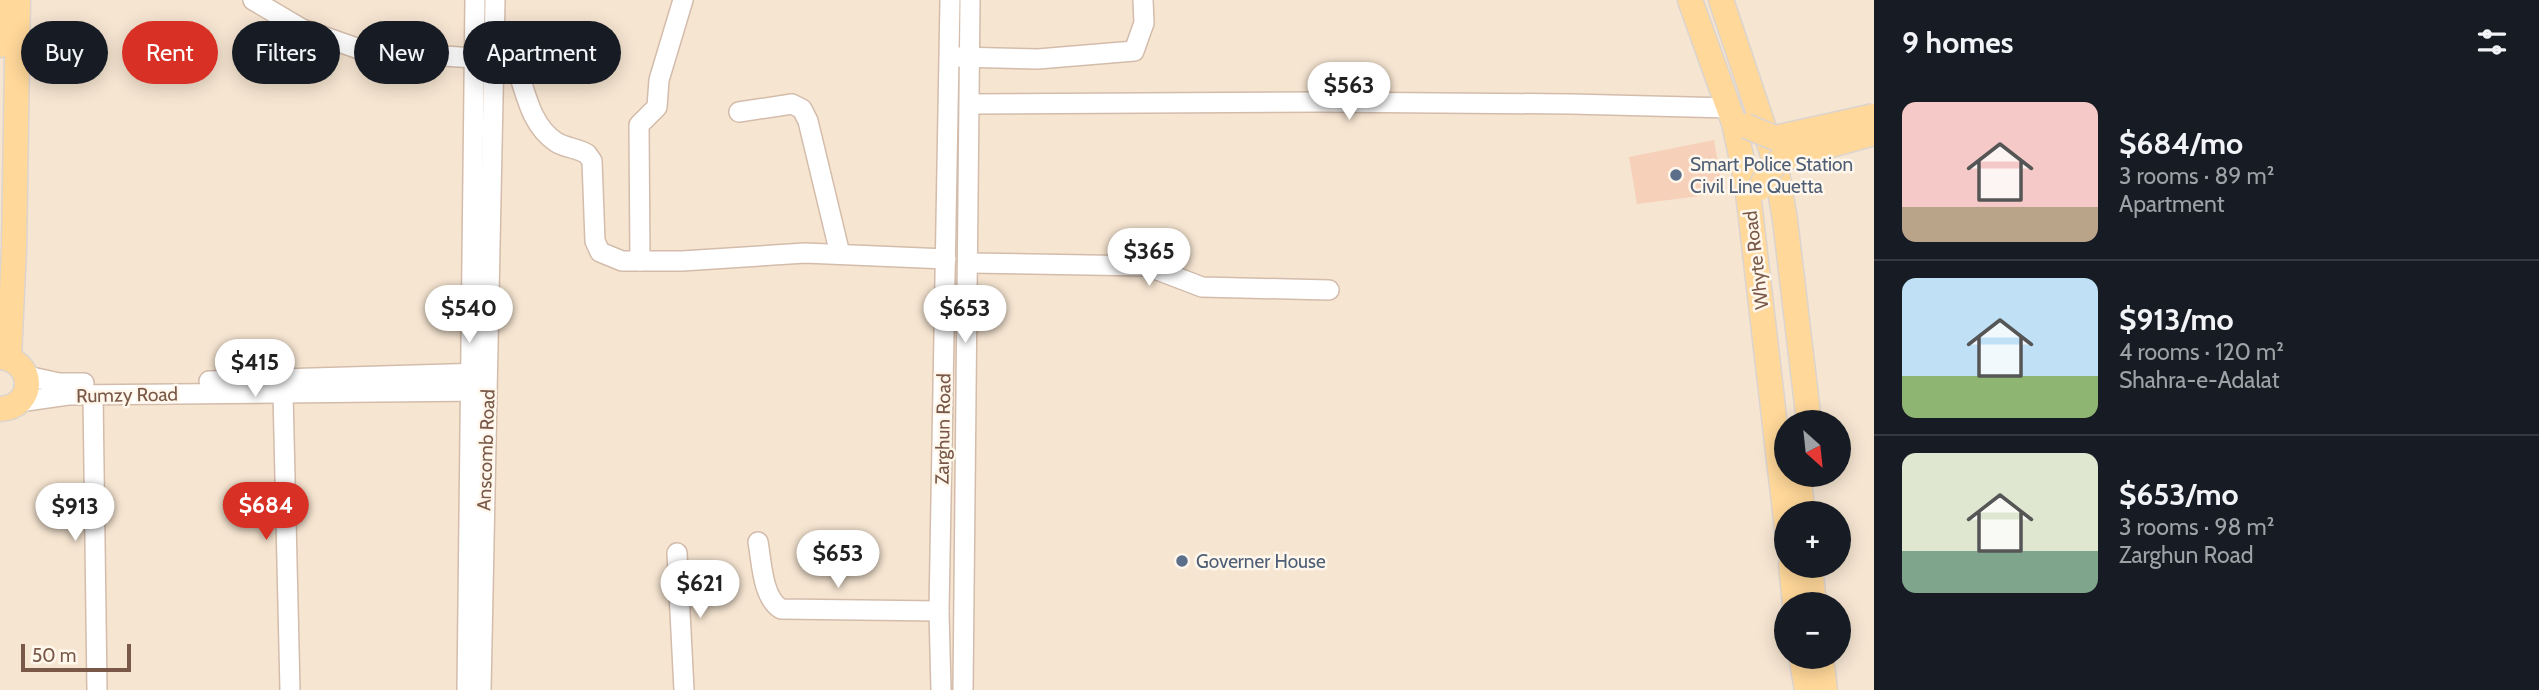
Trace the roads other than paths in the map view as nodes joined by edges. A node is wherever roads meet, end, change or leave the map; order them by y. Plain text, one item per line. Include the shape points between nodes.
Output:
1 (1, 0) edge
2 (18, 0) edge
3 (253, 0) edge
4 (288, 0) edge
5 (475, 0) edge
6 (495, 0) edge
7 (683, 0) edge
8 (950, 0) edge
9 (970, 0) edge
10 (1143, 0) edge
11 (1690, 0) edge
12 (1703, 0) edge
13 (1721, 0) edge
14 (288, 20) junction
15 (478, 21) edge
16 (491, 21) edge
17 (0, 45) edge
18 (463, 55) edge
19 (960, 57) junction
20 (484, 84) edge
21 (522, 84) edge
22 (970, 104) junction
23 (1729, 108) junction
24 (739, 112) dead end
25 (1874, 116) edge
26 (1746, 126) junction
27 (1874, 133) edge
28 (1760, 188) junction
29 (840, 254) junction
30 (7, 256) edge
31 (946, 259) junction
32 (640, 261) junction
33 (968, 263) junction
34 (1329, 289) dead end
35 (5, 358) edge
36 (27, 376) junction
37 (480, 382) junction
38 (283, 393) junction
39 (93, 395) junction
40 (9, 405) edge
41 (1789, 410) edge
42 (1808, 410) edge
43 (1784, 501) edge
44 (758, 542) dead end
45 (677, 553) dead end
46 (939, 611) junction
47 (1803, 669) edge
48 (1823, 669) edge
49 (1839, 669) edge
50 (97, 690) edge
51 (290, 690) edge
52 (467, 690) edge
53 (481, 690) edge
54 (684, 690) edge
55 (941, 690) edge
56 (963, 690) edge
57 (1807, 690) edge
58 (1825, 690) edge
59 (1841, 690) edge

1 - 17 main road
2 - 30 main road
3 - 14 street
4 - 14 street
5 - 15 street, Anscomb Road
6 - 16 street, Anscomb Road
7 - 32 street via 659,80 657,107 639,125
8 - 19 street, Zarghun Road
9 - 19 street, Zarghun Road
10 - 19 street via 1144,23 1134,51 1038,60
11 - 23 main road, Whyte Road
12 - 26 main road
13 - 42 main road, Whyte Road via 1775,161
14 - 18 street via 365,51
19 - 22 street, Zarghun Road
19 - 31 street, Zarghun Road
20 - 37 street, Anscomb Road
21 - 32 street via 544,133 558,144 587,154 592,161 594,240 600,252 622,261
22 - 23 street via 1322,102
22 - 33 street, Zarghun Road
23 - 43 main road, Whyte Road via 1747,184
24 - 29 street via 792,104 802,109
25 - 26 main road, bridge via 1774,138
26 - 28 main road
27 - 28 main road, bridge via 1782,159 1773,165
28 - 41 main road
29 - 31 street
29 - 32 street
30 - 35 main road
31 - 46 street, Zarghun Road
33 - 34 street via 1147,266 1202,287
33 - 56 street, Zarghun Road
35 - 36 main road via 20,365
36 - 37 street, Rumzy Road via 93,384
36 - 40 main road via 27,390
37 - 38 street, Rumzy Road
37 - 52 street, Anscomb Road
37 - 53 street, Anscomb Road
38 - 39 street, Rumzy Road
38 - 51 street
39 - 40 street, Rumzy Road
39 - 50 street
44 - 46 street via 769,596 781,609
45 - 54 street
46 - 55 street, Zarghun Road
47 - 57 main road
48 - 58 main road
49 - 59 main road

